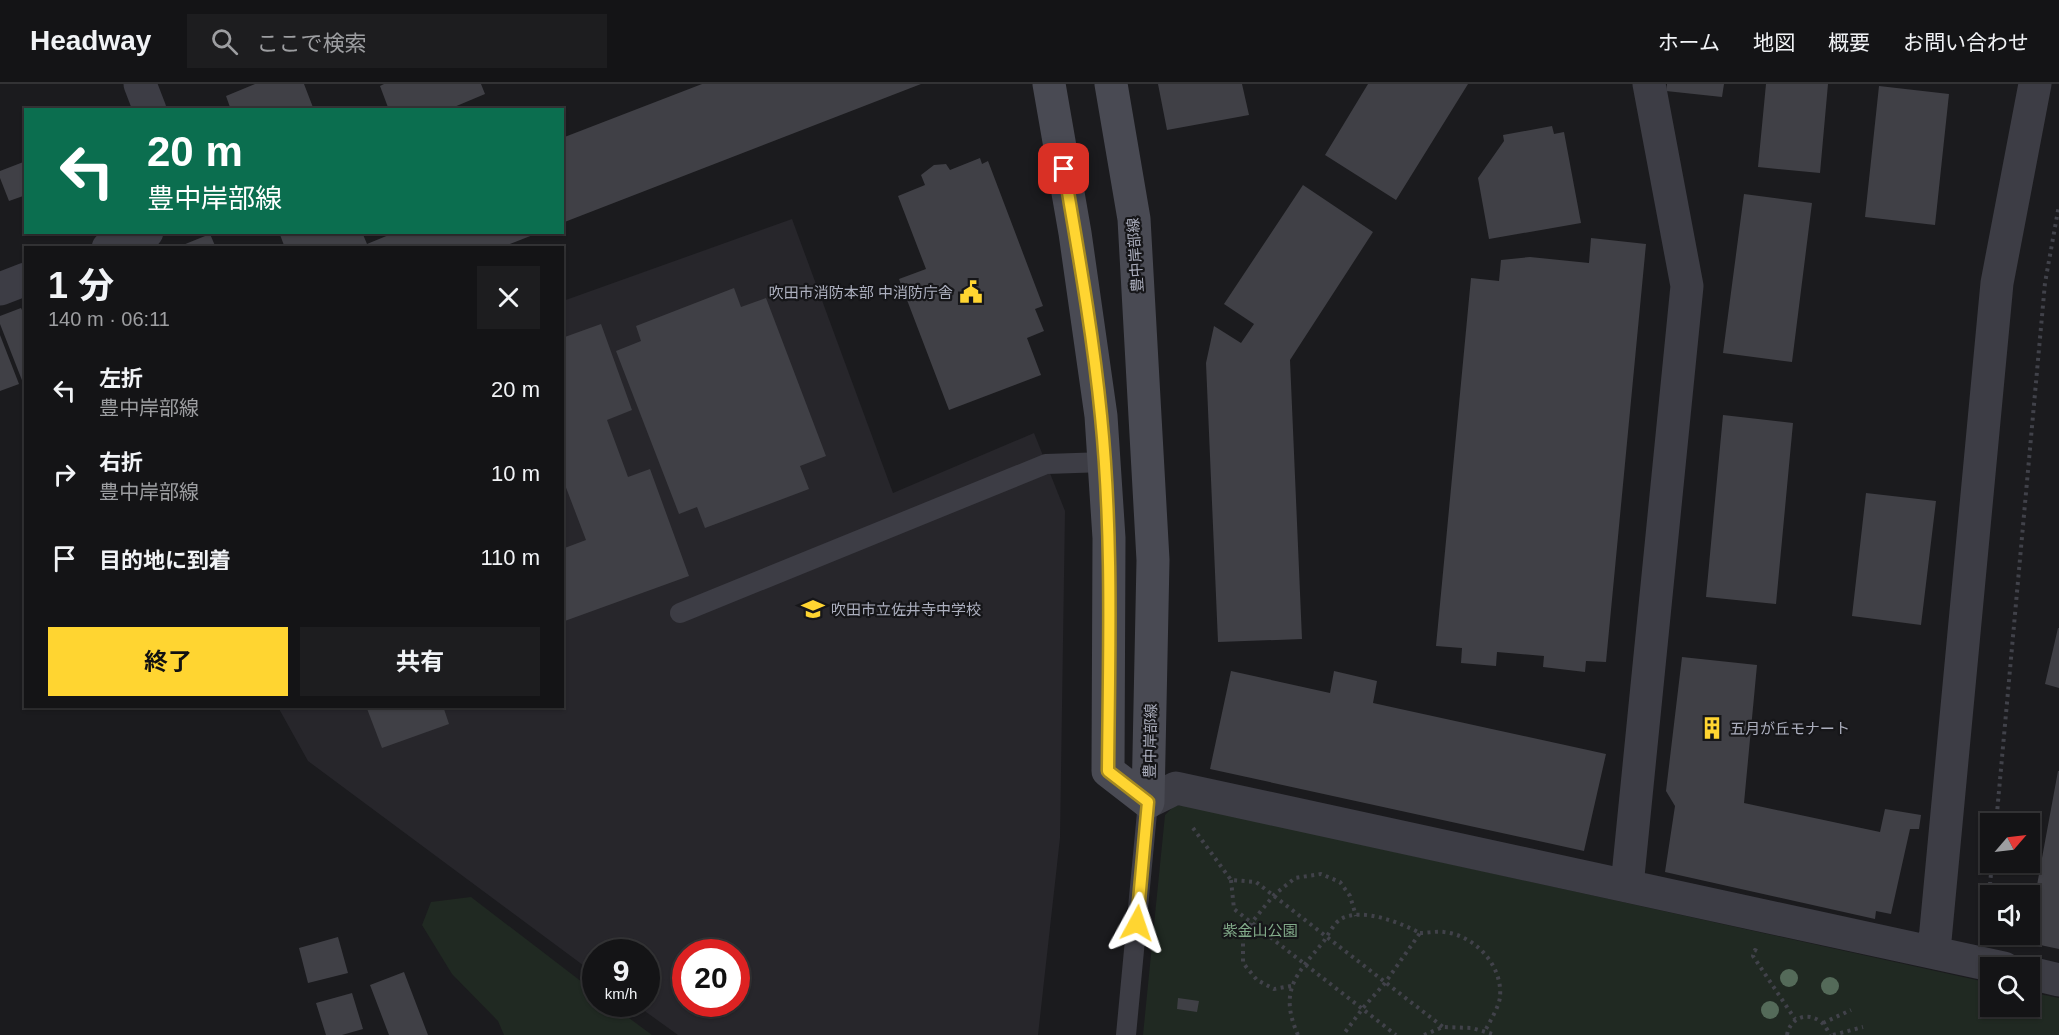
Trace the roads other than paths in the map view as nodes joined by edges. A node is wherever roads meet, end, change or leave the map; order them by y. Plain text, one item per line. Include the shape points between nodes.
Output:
1 (140, 84) edge
2 (1049, 84) edge
3 (1111, 84) edge
4 (1649, 84) edge
5 (2035, 84) edge
6 (149, 108) edge
7 (142, 234) edge
8 (113, 246) edge
9 (24, 280) edge
10 (0, 289) edge
11 (1105, 462) junction
12 (680, 613) dead end
13 (1148, 802) junction
14 (1628, 886) junction
15 (1934, 951) junction
16 (1980, 962) edge
17 (2040, 975) edge
18 (2059, 980) edge
19 (1132, 1034) edge

1 - 6 street
2 - 11 street, 豊中岸部線 via 1075,233
3 - 13 street, 豊中岸部線 via 1134,219 1154,560
4 - 14 street via 1687,286
5 - 15 street via 1997,283
7 - 8 street
9 - 10 street
11 - 12 lane via 1046,464
11 - 13 street, 豊中岸部線 via 1109,538 1108,771
13 - 14 street via 1176,788
13 - 19 lane
14 - 15 street
15 - 16 street
17 - 18 street

